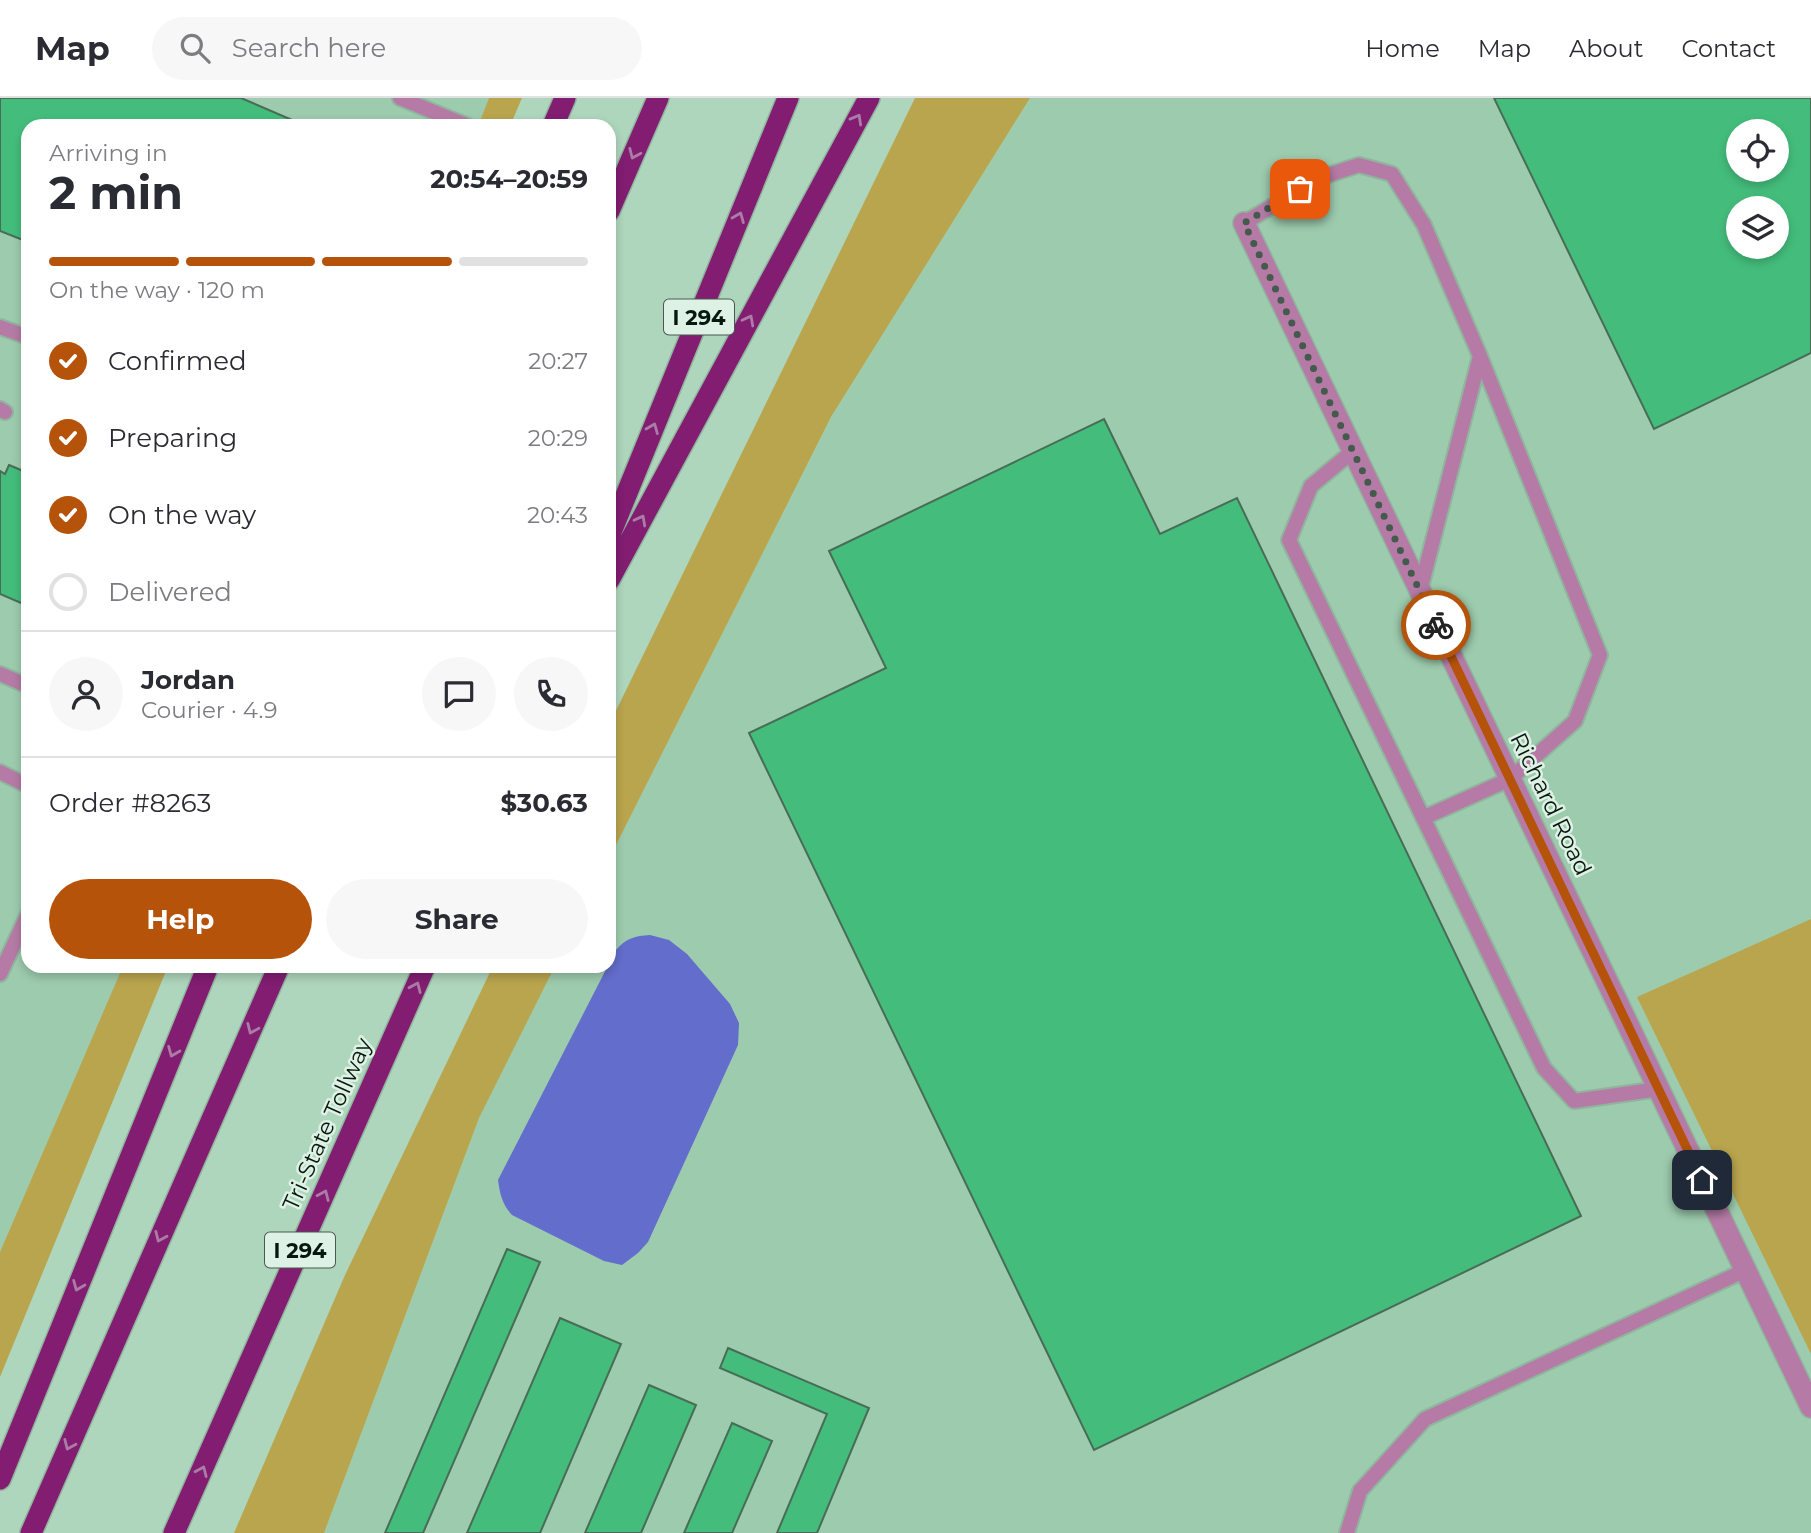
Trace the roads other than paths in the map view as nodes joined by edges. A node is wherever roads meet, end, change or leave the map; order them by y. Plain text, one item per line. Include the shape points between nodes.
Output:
1 (400, 98) edge
2 (565, 98) edge
3 (658, 98) edge
4 (788, 98) edge
5 (869, 98) edge
6 (451, 119) edge
7 (556, 119) edge
8 (616, 195) edge
9 (1244, 223) joint
10 (0, 327) edge
11 (21, 334) edge
12 (1480, 356) junction
13 (1353, 451) junction
14 (616, 520) edge
15 (616, 567) edge
16 (1420, 591) junction
17 (0, 674) edge
18 (21, 683) edge
19 (0, 772) edge
20 (1510, 779) junction
21 (21, 782) edge
22 (1423, 818) junction
23 (21, 929) edge
24 (205, 973) edge
25 (276, 973) edge
26 (422, 973) edge
27 (0, 974) edge
28 (1658, 1089) junction
29 (1745, 1270) junction
30 (1811, 1408) edge
31 (0, 1479) edge
32 (31, 1533) edge
33 (174, 1533) edge
34 (1347, 1533) edge

1 - 6 lane
2 - 7 highway
3 -> 8 highway
14 -> 4 highway, I 294
15 -> 5 highway
9 - 12 lane via 1319,178 1359,165 1392,174 1424,225
9 - 13 street, Richard Road
10 - 11 lane
12 - 16 lane
12 - 20 lane via 1600,655 1575,721
13 - 16 street, Richard Road
13 - 22 lane via 1311,486 1289,540
16 - 20 street, Richard Road
17 - 18 lane
19 - 21 lane
20 - 22 lane
20 - 28 street, Richard Road
22 - 28 lane via 1544,1068 1574,1101
23 - 27 lane
24 -> 31 highway
25 -> 32 highway
33 -> 26 highway, Tri-State Tollway / I 294
28 - 29 street, Richard Road
29 - 30 street, Richard Road
29 - 34 lane via 1425,1419 1360,1491

